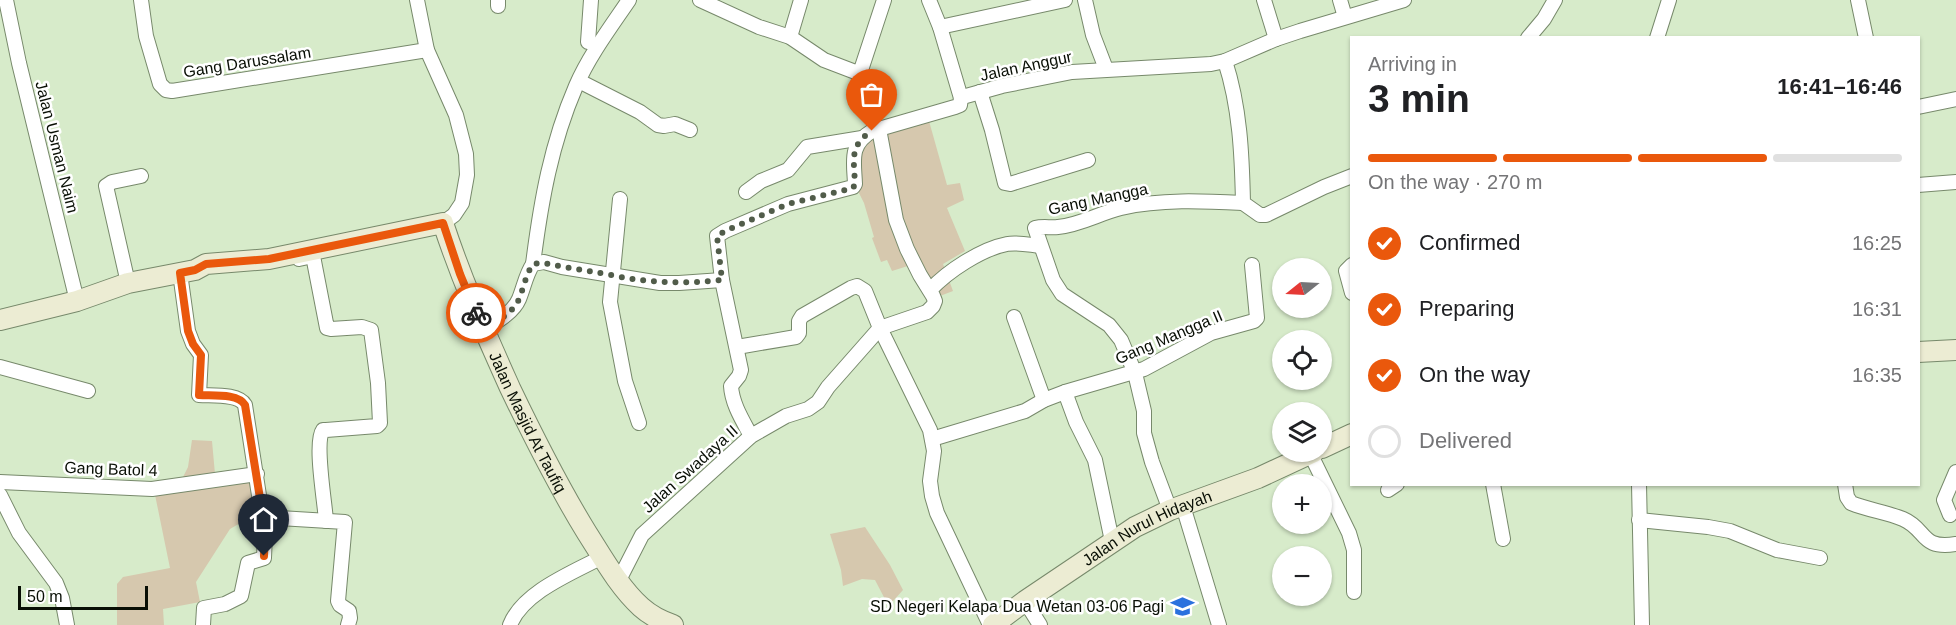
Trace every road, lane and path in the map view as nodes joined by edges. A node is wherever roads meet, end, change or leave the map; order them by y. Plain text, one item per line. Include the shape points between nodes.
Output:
1 (6, 0) edge
2 (141, 0) edge
3 (417, 0) edge
4 (591, 0) edge
5 (629, 0) edge
6 (700, 0) edge
7 (801, 0) edge
8 (884, 0) edge
9 (929, 0) edge
10 (1065, 0) edge
11 (1085, 0) edge
12 (1264, 0) edge
13 (1340, 0) edge
14 (1404, 0) edge
15 (1555, 0) edge
16 (1669, 0) edge
17 (1858, 0) edge
18 (1345, 17) junction
19 (940, 27) junction
20 (1530, 36) edge
21 (1658, 36) edge
22 (1866, 36) edge
23 (790, 37) junction
24 (1275, 39) junction
25 (588, 42) dead end
26 (427, 50) junction
27 (1225, 61) junction
28 (1106, 69) junction
29 (579, 81) junction
30 (980, 92) junction
31 (961, 98) junction
32 (1956, 99) edge
33 (1920, 107) edge
34 (879, 129) junction
35 (690, 130) dead end
36 (862, 138) junction
37 (1088, 160) dead end
38 (141, 176) dead end
39 (1350, 177) edge
40 (1956, 182) edge
41 (1920, 185) edge
42 (746, 192) dead end
43 (620, 199) dead end
44 (1243, 203) junction
45 (443, 223) junction
46 (1040, 246) junction
47 (533, 264) junction
48 (1252, 265) dead end
49 (1350, 267) edge
50 (188, 271) junction
51 (612, 275) junction
52 (722, 280) junction
53 (128, 283) junction
54 (1350, 286) edge
55 (930, 290) junction
56 (77, 301) junction
57 (1014, 317) dead end
58 (0, 320) edge
59 (880, 328) junction
60 (483, 330) junction
61 (737, 348) junction
62 (1956, 350) edge
63 (1920, 352) edge
64 (0, 367) edge
65 (1135, 373) junction
66 (88, 391) dead end
67 (1065, 392) junction
68 (1044, 400) junction
69 (639, 423) dead end
70 (1350, 435) edge
71 (751, 436) junction
72 (932, 439) junction
73 (1332, 443) edge
74 (1292, 462) edge
75 (1319, 462) edge
76 (1956, 472) edge
77 (257, 474) junction
78 (0, 482) edge
79 (1493, 486) edge
80 (1639, 486) edge
81 (1845, 486) edge
82 (0, 495) edge
83 (1177, 508) junction
84 (4, 513) edge
85 (1950, 515) dead end
86 (263, 517) junction
87 (326, 520) junction
88 (1639, 520) junction
89 (1503, 539) dead end
90 (1112, 541) junction
91 (1956, 544) edge
92 (602, 557) junction
93 (1820, 558) dead end
94 (619, 580) junction
95 (1354, 592) dead end
96 (1025, 601) junction
97 (67, 625) edge
98 (203, 625) edge
99 (348, 625) edge
100 (510, 625) edge
101 (673, 625) edge
102 (992, 625) edge
103 (1040, 625) edge
104 (1219, 625) edge
105 (1642, 625) edge

1 - 56 street, Jalan Usman Naim
2 - 26 street, Gang Darussalam via 146,36 160,84 166,90
3 - 26 street
4 - 25 street
5 - 29 street
6 - 23 street
7 - 23 street
8 - 23 street via 858,73 824,60
9 - 19 street
10 - 19 street
11 - 28 street
12 - 24 street
13 - 18 street
14 - 18 street, Jalan Anggur
15 - 20 street
16 - 21 street
17 - 22 street
18 - 24 street, Jalan Anggur
19 - 31 street
24 - 27 street, Jalan Anggur
26 - 45 street via 456,115 467,175 462,203
27 - 28 street, Jalan Anggur via 1185,67
27 - 44 street via 1236,104
28 - 30 street, Jalan Anggur via 1037,78
29 - 35 street via 658,125 675,124
29 - 47 street via 555,142 541,201
30 - 31 street, Jalan Anggur
30 - 37 street via 1005,183
31 - 34 street, Jalan Anggur via 960,105 955,107
32 - 33 street
34 - 36 street, Jalan Anggur
34 - 55 street via 896,220
36 - 42 street, Jalan Anggur via 807,147 788,170 760,181
36 - 52 street via 854,151 853,188 788,204 717,236
38 - 53 street via 112,182 106,188
39 - 44 street via 1266,214 1260,215
40 - 41 street
43 - 51 street
44 - 46 street, Gang Mangga via 1188,201 1119,209 1077,224 1035,228
45 - 50 street via 269,259 206,264
45 - 60 street, Jalan Masjid At Taufiq
46 - 55 street via 1008,243 997,247 951,270
46 - 65 street via 1062,294 1115,331
47 - 51 street via 544,262
47 - 60 street via 519,301
48 - 65 street, Gang Mangga II via 1257,318 1254,321 1211,333
49 - 54 street via 1346,271
50 - 53 street
50 - 77 street via 188,331 201,355 199,395 244,401
50 - 87 street via 208,273 270,266 313,256 327,328 371,330 380,423 375,427 321,433
51 - 52 street via 679,284
51 - 69 street via 611,310
52 - 61 street
53 - 56 street
55 - 59 street via 935,301 930,310
56 - 58 street
57 - 68 street
59 - 61 street via 866,291 857,286 802,316 796,337
59 - 71 street, Jalan Swadaya II via 818,402
59 - 72 street
60 - 92 street, Jalan Masjid At Taufiq via 548,467
61 - 71 street via 741,370 731,386
62 - 63 street
64 - 66 street
65 - 67 street, Gang Mangga II
65 - 83 street via 1149,452
67 - 68 street, Gang Mangga II
67 - 90 street via 1095,460
68 - 72 street, Gang Mangga II via 1026,411
70 - 73 street, Jalan Nurul Hidayah
71 - 94 street, Jalan Swadaya II via 642,534
72 - 102 street via 930,481 937,513
74 - 83 street, Jalan Nurul Hidayah
75 - 95 street via 1354,550
76 - 85 street via 1944,500
77 - 78 street, Gang Batol 4 via 153,489
77 - 86 street
79 - 89 street
80 - 88 street
81 - 91 street via 1851,503 1902,518 1937,545
82 - 84 street
83 - 90 street, Jalan Nurul Hidayah
83 - 104 street
84 - 97 street via 56,583
86 - 87 street
86 - 98 street via 264,558 248,563 241,596 204,609
87 - 99 street via 346,524 338,601 349,611
88 - 93 street via 1730,531 1777,550
88 - 105 street
90 - 96 street, Jalan Nurul Hidayah
92 - 94 street, Jalan Masjid At Taufiq
92 - 100 street via 527,600
94 - 101 street via 641,606
96 - 102 street, Jalan Nurul Hidayah
96 - 103 street

